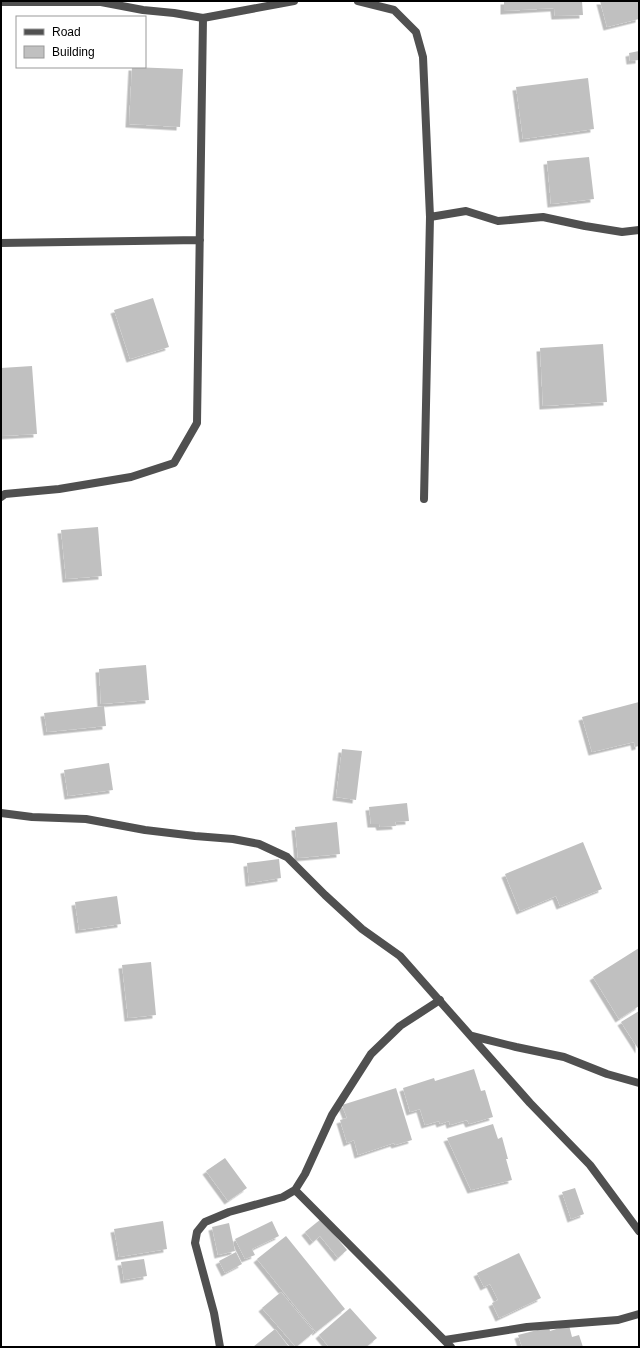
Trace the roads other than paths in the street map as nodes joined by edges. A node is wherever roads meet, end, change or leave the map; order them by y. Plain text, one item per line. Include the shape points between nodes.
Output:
1 (294, 1) edge
2 (358, 1) edge
3 (1, 2) edge
4 (203, 18) junction
5 (430, 217) junction
6 (639, 230) edge
7 (200, 240) junction
8 (1, 243) edge
9 (1, 497) edge
10 (424, 499) dead end
11 (1, 813) edge
12 (440, 1000) junction
13 (472, 1036) junction
14 (639, 1083) edge
15 (295, 1190) junction
16 (639, 1231) edge
17 (639, 1314) edge
18 (445, 1340) junction
19 (220, 1347) edge
20 (451, 1347) edge

1 - 4 street
2 - 5 street via 394,10 416,32 423,57
3 - 4 street via 101,2
4 - 7 street
5 - 6 street via 466,211 498,221 543,217 622,232
5 - 10 street
7 - 8 street
7 - 9 street via 197,423 174,463 132,477 59,489 5,494
11 - 12 street via 86,819 145,830 259,844 287,857 362,929 400,956
12 - 13 street
12 - 15 street via 400,1026 371,1054 332,1115
13 - 14 street via 564,1057 606,1074
13 - 16 street via 530,1103 590,1165
15 - 18 street
15 - 19 street via 283,1197 229,1212 205,1222 197,1232 195,1243 214,1313
17 - 18 street via 618,1320 526,1327
18 - 20 street

